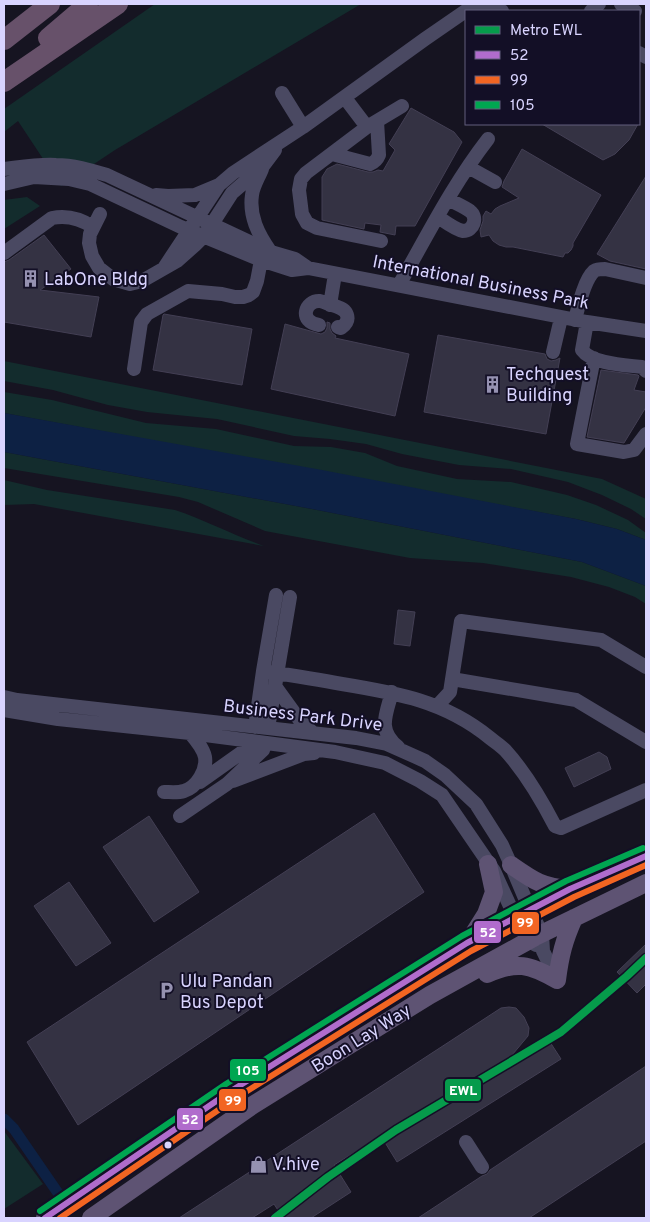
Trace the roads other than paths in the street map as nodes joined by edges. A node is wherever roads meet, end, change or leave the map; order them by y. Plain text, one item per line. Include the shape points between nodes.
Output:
1 (50, 4) edge
2 (88, 4) edge
3 (118, 4) edge
4 (621, 4) edge
5 (36, 10) edge
6 (467, 10) edge
7 (500, 10) edge
8 (633, 10) edge
9 (465, 11) edge
10 (4, 40) edge
11 (4, 76) edge
12 (4, 82) edge
13 (282, 93) dead end
14 (345, 98) junction
15 (402, 106) dead end
16 (372, 124) junction
17 (303, 128) junction
18 (488, 139) dead end
19 (280, 143) junction
20 (332, 154) junction
21 (263, 166) junction
22 (468, 167) junction
23 (4, 169) edge
24 (495, 182) dead end
25 (4, 184) edge
26 (219, 185) junction
27 (148, 194) junction
28 (448, 199) junction
29 (100, 214) dead end
30 (438, 217) junction
31 (198, 218) junction
32 (212, 224) junction
33 (93, 227) junction
34 (189, 230) junction
35 (204, 236) junction
36 (381, 241) dead end
37 (4, 253) edge
38 (266, 256) junction
39 (164, 268) junction
40 (335, 274) junction
41 (646, 278) edge
42 (399, 285) junction
43 (330, 305) junction
44 (561, 318) junction
45 (581, 321) junction
46 (319, 325) dead end
47 (338, 328) dead end
48 (646, 331) edge
49 (553, 352) dead end
50 (594, 358) junction
51 (134, 369) dead end
52 (646, 371) edge
53 (646, 434) edge
54 (646, 667) edge
55 (263, 670) junction
56 (452, 679) junction
57 (276, 680) junction
58 (392, 692) junction
59 (4, 697) edge
60 (437, 706) junction
61 (4, 710) edge
62 (261, 727) junction
63 (190, 733) junction
64 (314, 733) junction
65 (258, 742) junction
66 (646, 742) edge
67 (401, 750) junction
68 (328, 751) junction
69 (227, 784) junction
70 (193, 787) junction
71 (646, 790) edge
72 (164, 792) dead end
73 (180, 816) dead end
74 (646, 856) edge
75 (488, 864) junction
76 (511, 865) junction
77 (646, 883) edge
78 (570, 889) junction
79 (522, 913) junction
80 (574, 918) junction
81 (535, 937) junction
82 (467, 943) junction
83 (557, 980) junction
84 (430, 995) junction
85 (466, 1142) dead end
86 (482, 1167) dead end
87 (45, 1218) edge
88 (92, 1218) edge

1 - 5 highway
2 - 11 highway
3 - 12 highway
4 - 8 street
5 - 10 highway
6 - 7 street via 482,5
9 - 14 street
13 - 17 street
14 - 16 street
14 - 17 street
15 - 16 street
16 - 20 street
16 - 20 street via 379,155 377,160 370,164
17 - 19 street
18 - 22 street
19 - 21 street
19 - 26 street
20 - 36 street via 301,179 302,214 307,223
21 - 32 street via 232,193
21 - 38 street via 252,194 252,210
22 - 24 street
22 - 28 street
23 - 27 street via 33,165 86,169
25 - 34 street via 34,177 70,179 90,184
26 - 27 street via 195,195
26 - 31 street
27 - 31 street
28 - 30 street
28 - 30 street via 474,215 473,226 460,230
29 - 33 street
30 - 42 street
31 - 32 street
31 - 34 street
32 - 35 street
32 - 38 street, International Business Park
33 - 37 street via 74,218 52,218
33 - 39 street via 89,243 92,256 99,268 113,279 130,284 142,282
34 - 35 street
34 - 39 street
35 - 38 street, International Business Park
35 - 39 street via 177,261
38 - 40 street, International Business Park via 295,259 308,268
38 - 51 street via 249,296 235,298 188,291 147,314 141,322
40 - 42 street, International Business Park
40 - 43 street
41 - 45 street via 606,269 594,271 580,297
42 - 44 street, International Business Park
43 - 46 street via 319,301 308,307 308,321
43 - 47 street via 342,308 347,314 345,325
44 - 45 street, International Business Park
44 - 49 street
45 - 48 street, International Business Park
45 - 50 street via 582,350
50 - 52 street via 642,367
50 - 53 street via 577,444 624,452 634,450
54 - 56 street via 601,640 461,621
55 - 57 street
55 - 57 street via 283,596
55 - 62 street
56 - 60 street via 450,692
56 - 66 street via 576,700
57 - 58 street
57 - 62 street
57 - 64 street via 301,722
58 - 60 street
58 - 67 street via 384,727 390,741
59 - 62 street, Business Park Drive
60 - 71 street via 481,730 503,748 522,770 555,826 561,828
61 - 63 street, Business Park Drive
62 - 64 street, Business Park Drive
63 - 65 street, Business Park Drive
63 - 70 street via 205,755 206,768
64 - 67 street, Business Park Drive via 387,744
65 - 68 street, Business Park Drive
65 - 69 street via 263,750
65 - 70 street
67 - 76 street, Business Park Drive via 445,775 476,804
68 - 69 street via 304,754
68 - 75 street, Business Park Drive via 385,763 442,795
69 - 73 street
70 - 72 street via 182,792
74 - 78 main road, Boon Lay Way
75 - 79 street, Business Park Drive
75 - 82 main road via 494,892 486,914
76 - 78 main road via 545,886
76 - 79 street, Business Park Drive
77 - 80 main road, Boon Lay Way
78 - 79 main road, Boon Lay Way
79 - 81 street, Business Park Drive
79 - 82 main road, Boon Lay Way
80 - 81 main road, Boon Lay Way
80 - 83 main road via 561,952
81 - 83 street, Business Park Drive
81 - 84 main road, Boon Lay Way
82 - 87 main road, Boon Lay Way via 231,1091
83 - 84 main road via 522,965 509,966
84 - 88 main road, Boon Lay Way via 253,1105
85 - 86 street

